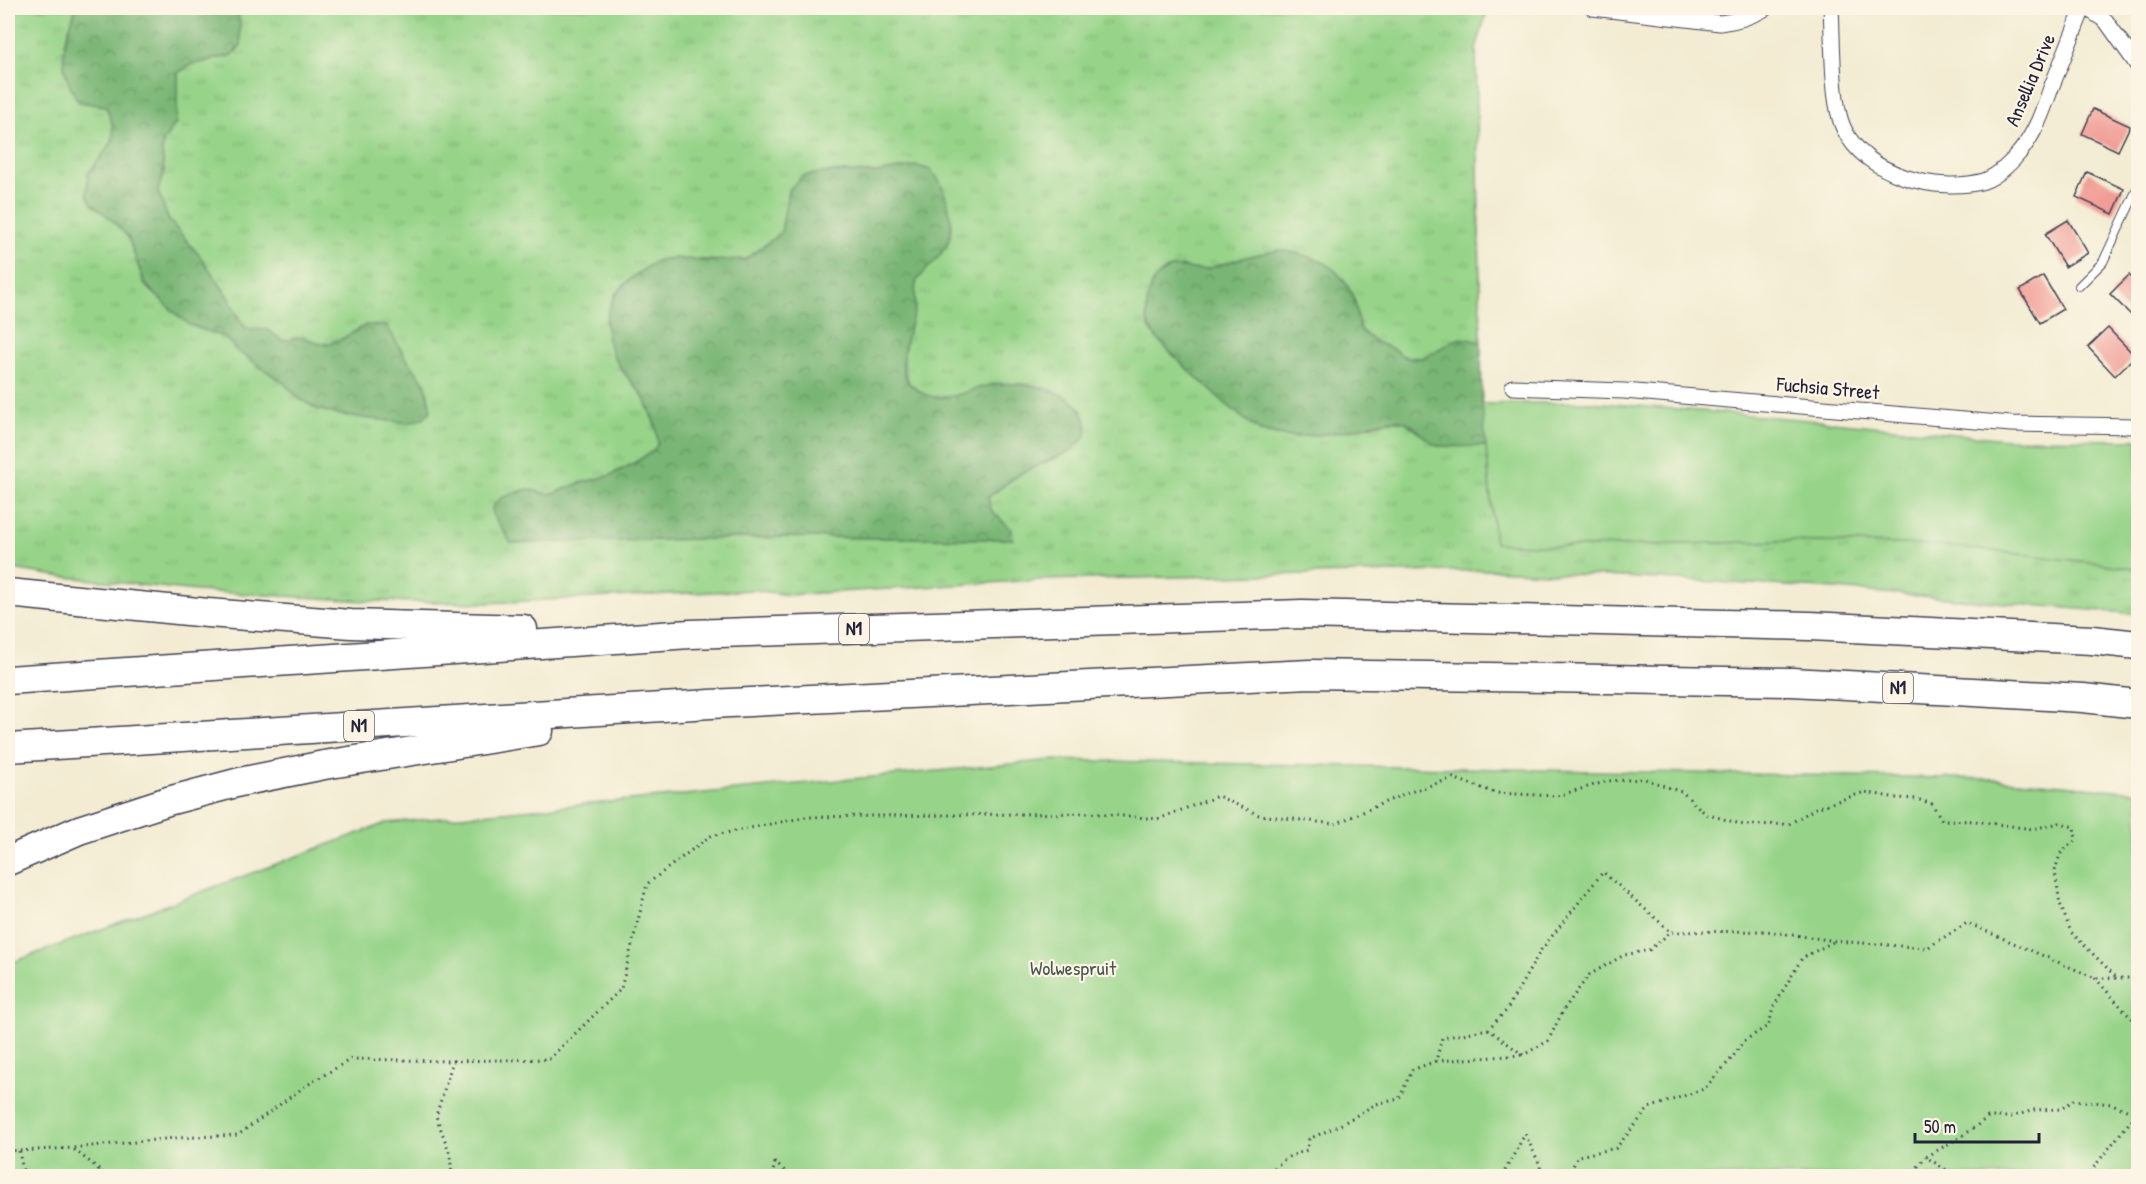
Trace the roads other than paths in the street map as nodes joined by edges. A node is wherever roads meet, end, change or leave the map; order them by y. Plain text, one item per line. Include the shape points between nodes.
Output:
1 (1593, 8) edge
2 (1766, 8) edge
3 (1831, 8) edge
4 (2085, 8) edge
5 (2139, 66) edge
6 (2139, 188) edge
7 (2079, 286) dead end
8 (1514, 387) dead end
9 (2139, 426) edge
10 (8, 593) edge
11 (690, 634) junction
12 (2139, 645) edge
13 (8, 680) edge
14 (710, 704) junction
15 (2139, 704) edge
16 (8, 748) edge
17 (8, 861) edge

1 - 2 street via 1720,23 1737,21
3 - 4 street, Ansellia Drive via 1837,104 1843,129 1857,149 1898,175 1959,185 1985,180 2019,154 2035,130
4 - 5 street via 2106,21
6 - 7 lane via 2103,262
8 - 9 street, Fuchsia Street via 1624,391 2011,424
10 - 11 highway via 351,624
11 - 12 highway, N1 via 1302,614 1810,626
11 - 13 highway, N1
14 - 15 highway, N1 via 1310,674 1792,682
14 - 16 highway, N1
14 - 17 highway via 335,763 240,782 79,830

